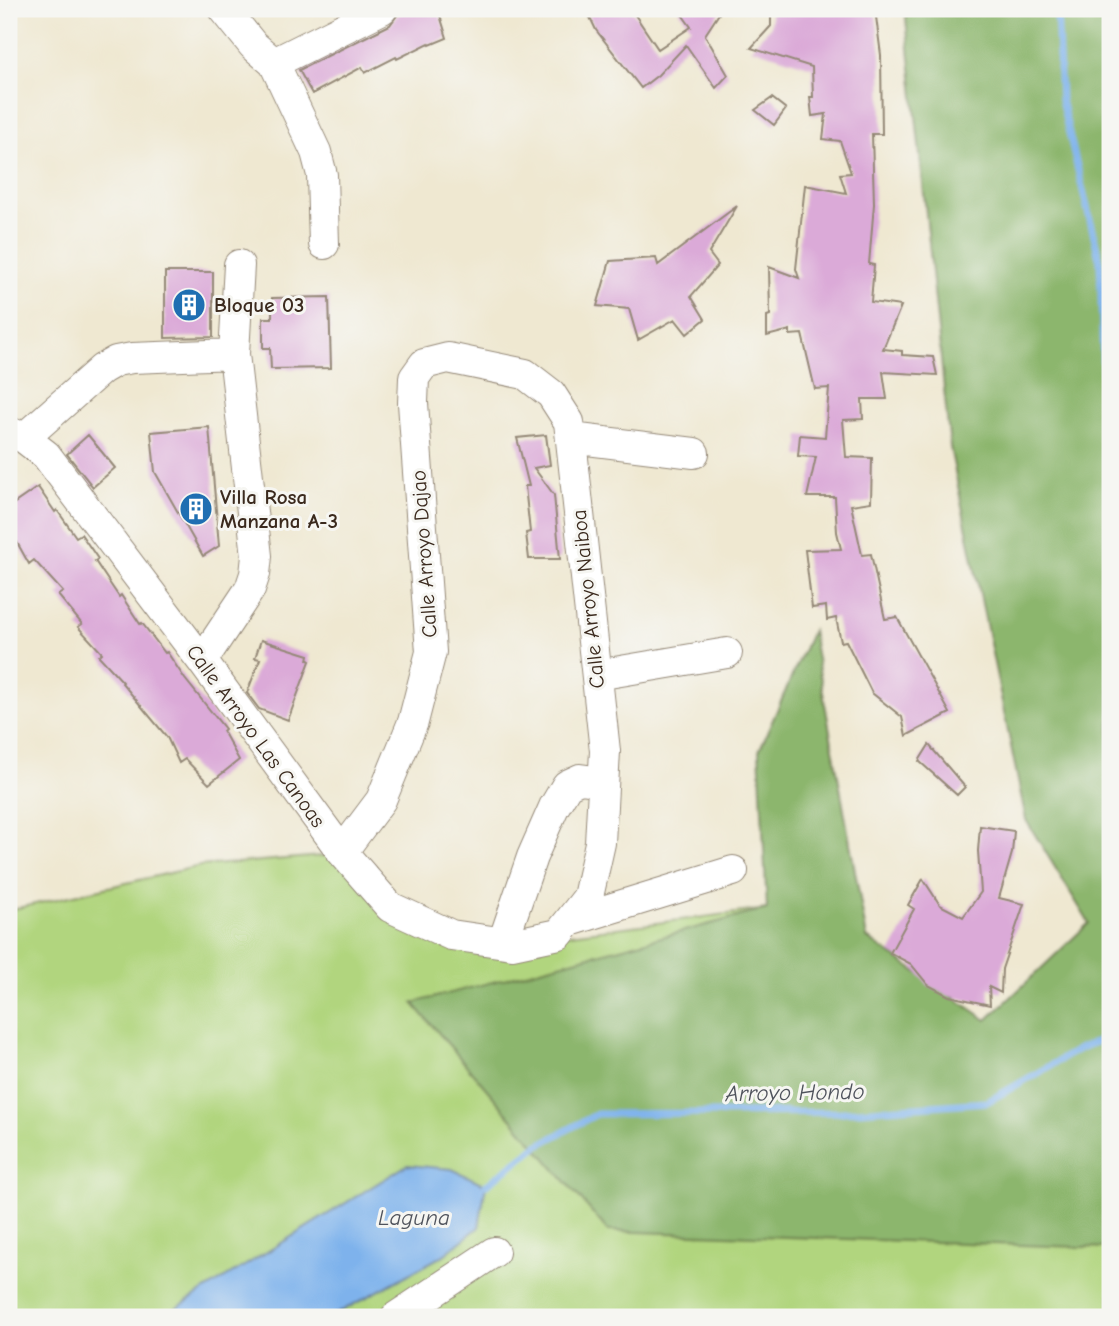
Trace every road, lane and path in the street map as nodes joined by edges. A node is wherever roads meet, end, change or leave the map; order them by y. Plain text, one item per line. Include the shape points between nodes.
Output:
1 (224, 9) edge
2 (382, 9) edge
3 (274, 63) junction
4 (324, 244) dead end
5 (239, 265) dead end
6 (234, 354) junction
7 (424, 364) joint
8 (16, 435) edge
9 (570, 438) junction
10 (694, 453) dead end
11 (727, 653) dead end
12 (202, 661) junction
13 (597, 675) junction
14 (603, 782) junction
15 (342, 852) junction
16 (733, 871) dead end
17 (564, 928) junction
18 (503, 942) junction
19 (494, 1252) dead end
20 (396, 1317) edge

1 - 3 street
2 - 3 street
3 - 4 street via 316,152 322,175
5 - 6 street
6 - 8 street via 116,361
6 - 12 street via 257,556 250,589
7 - 9 street, Calle Arroyo Naiboa via 448,358 525,374 551,394 569,422
7 - 15 street, Calle Arroyo Dajao via 414,378 413,403 431,652 413,722 381,800
8 - 12 street, Calle Arroyo Las Canoas via 46,455
9 - 10 street
9 - 13 street, Calle Arroyo Naiboa
11 - 13 street
12 - 15 street, Calle Arroyo Las Canoas
13 - 14 street, Calle Arroyo Naiboa via 605,751
14 - 17 street, Calle Arroyo Naiboa via 600,843 588,897
14 - 18 street via 580,779 567,785 532,857
15 - 18 street, Calle Arroyo Las Canoas via 390,907 451,935
16 - 17 street, Calle Arroyo Las Canoas
17 - 18 street, Calle Arroyo Las Canoas via 512,944
19 - 20 street

